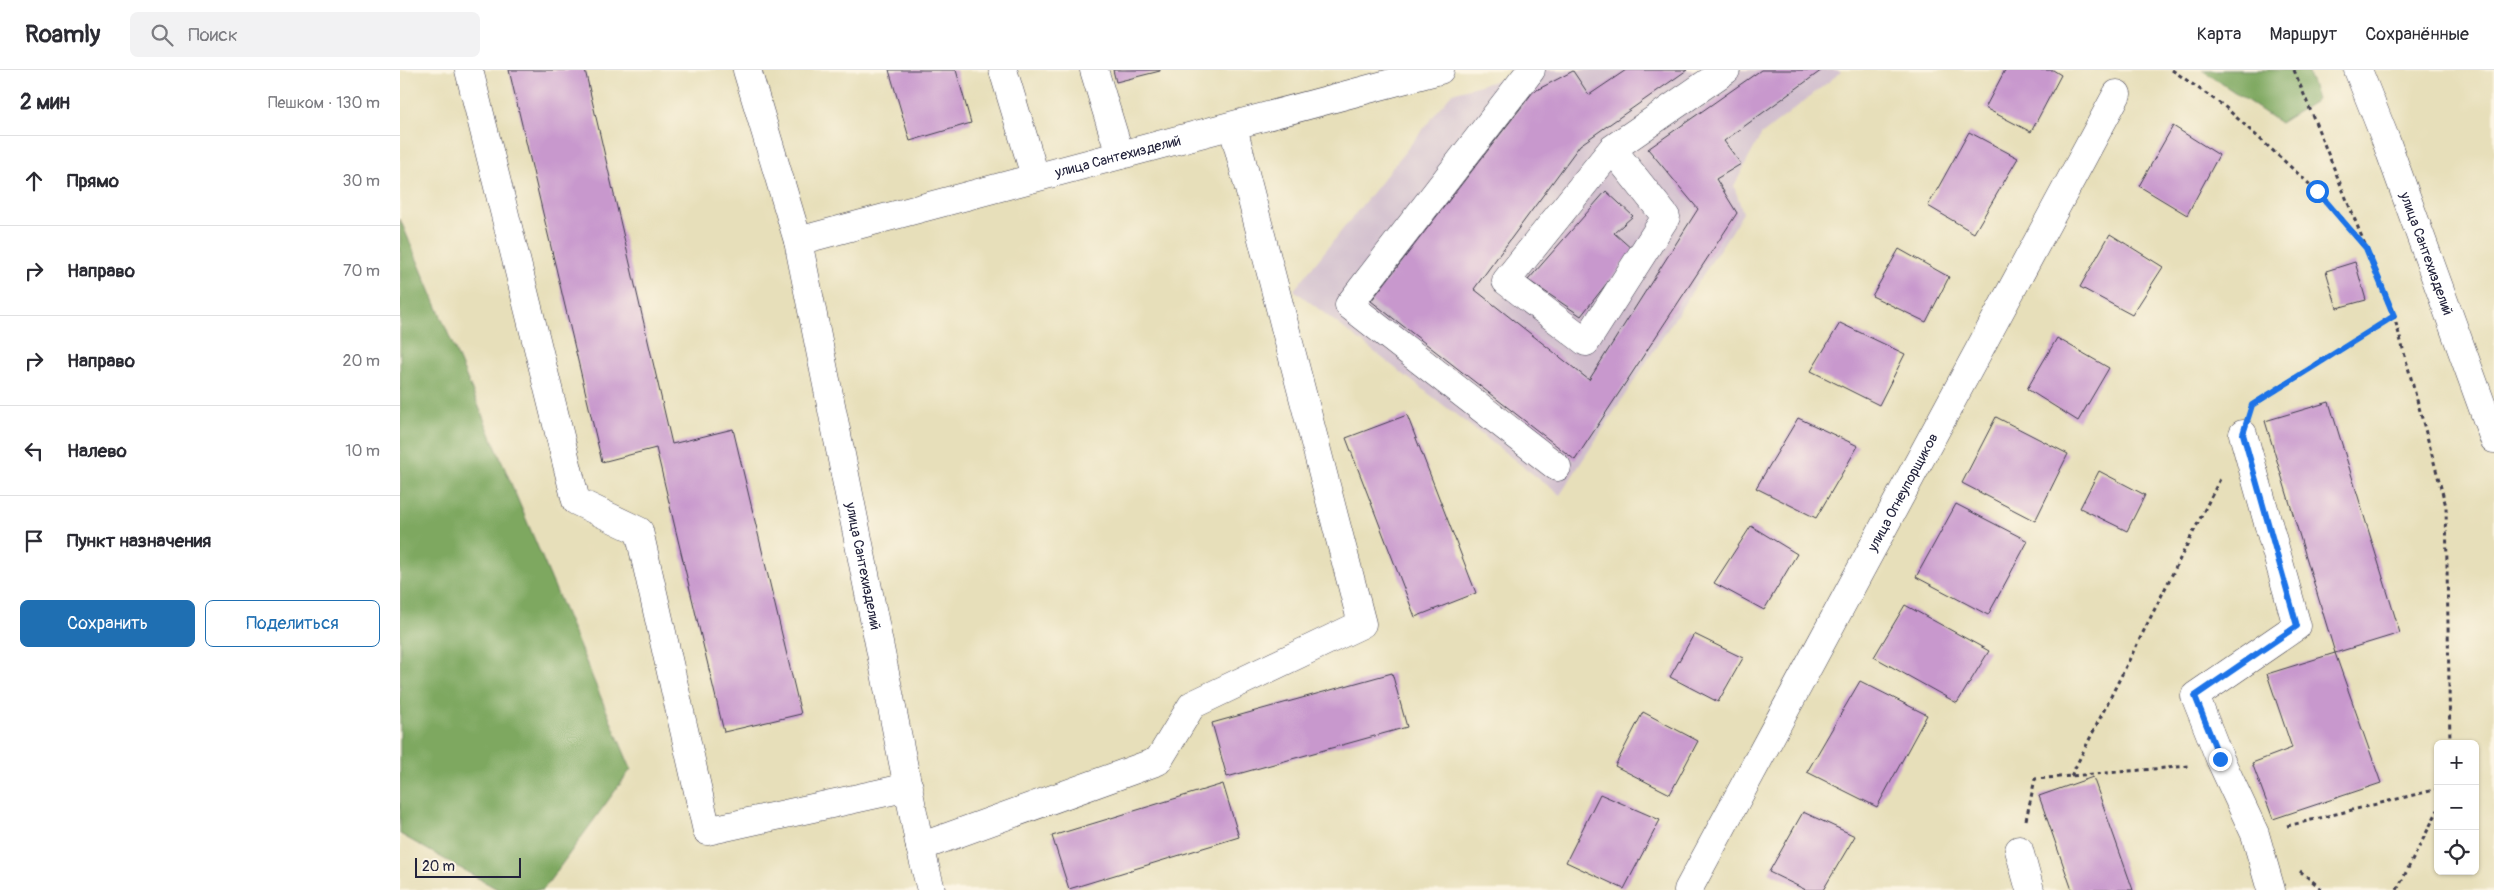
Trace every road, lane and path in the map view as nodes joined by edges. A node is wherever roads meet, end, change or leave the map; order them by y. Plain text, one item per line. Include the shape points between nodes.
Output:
1 (469, 70) edge
2 (748, 70) edge
3 (1003, 70) edge
4 (1094, 70) edge
5 (1440, 70) edge
6 (1531, 70) edge
7 (1726, 70) edge
8 (2172, 70) edge
9 (2294, 70) edge
10 (2358, 70) edge
11 (2117, 94) dead end
12 (1233, 127) junction
13 (1612, 149) junction
14 (1120, 155) junction
15 (1035, 176) junction
16 (798, 241) junction
17 (2366, 248) junction
18 (2394, 316) junction
19 (2461, 343) junction
20 (2494, 384) edge
21 (2243, 434) junction
22 (2494, 439) edge
23 (1557, 467) dead end
24 (2450, 740) edge
25 (2220, 759) junction
26 (2071, 776) junction
27 (909, 788) junction
28 (2434, 790) edge
29 (2434, 818) edge
30 (2255, 834) junction
31 (920, 847) junction
32 (2019, 850) joint
33 (931, 890) edge
34 (1688, 890) edge
35 (2030, 890) edge
36 (2271, 890) edge
37 (2397, 890) edge

1 - 27 street via 576,501 638,531 707,831
2 - 16 street, улица Сантехизделий
3 - 15 street
4 - 14 street
5 - 12 street, улица Сантехизделий
6 - 23 street via 1349,305
7 - 13 street
8 - 17 path via 2224,106 2317,191
9 - 17 path
10 - 19 street, улица Сантехизделий
11 - 34 street, улица Огнеупорщиков
12 - 14 street, улица Сантехизделий
12 - 31 street via 1362,624 1192,705 1158,762
13 - 13 street via 1506,281 1586,342 1666,217
14 - 15 street, улица Сантехизделий
15 - 16 street, улица Сантехизделий
16 - 27 street, улица Сантехизделий
17 - 18 path
18 - 21 path via 2252,405
18 - 24 path via 2446,506
19 - 20 street
19 - 22 street, улица Сантехизделий
21 - 25 street via 2297,626 2195,696
21 - 26 path
25 - 26 path via 2202,764
25 - 30 street
26 - 32 path via 2035,779
27 - 31 street, улица Сантехизделий
28 - 30 path
29 - 37 path
30 - 36 street
31 - 33 street, улица Сантехизделий
32 - 35 street

